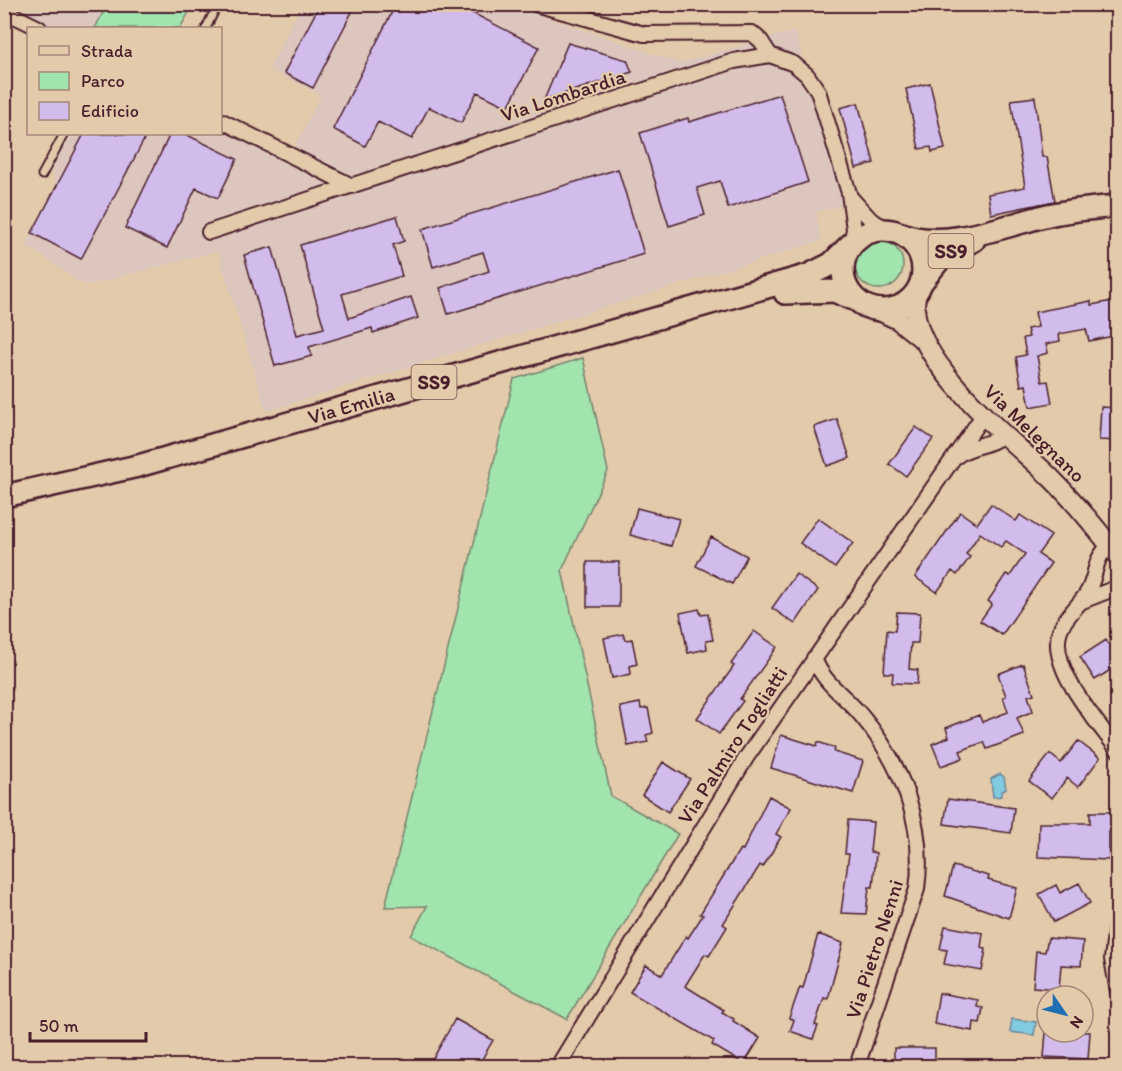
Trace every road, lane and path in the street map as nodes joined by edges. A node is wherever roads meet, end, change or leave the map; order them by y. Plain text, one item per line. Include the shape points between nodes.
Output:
1 (218, 4) edge
2 (536, 4) edge
3 (6, 15) edge
4 (36, 27) edge
5 (206, 27) edge
6 (770, 55) junction
7 (222, 121) edge
8 (63, 135) edge
9 (42, 175) dead end
10 (352, 186) junction
11 (849, 194) junction
12 (1118, 206) edge
13 (994, 230) junction
14 (208, 232) dead end
15 (896, 232) junction
16 (851, 244) junction
17 (919, 288) junction
18 (730, 298) junction
19 (866, 305) junction
20 (923, 340) junction
21 (984, 414) junction
22 (1004, 434) junction
23 (957, 456) junction
24 (4, 496) edge
25 (1115, 547) edge
26 (1118, 587) edge
27 (1076, 605) junction
28 (814, 658) junction
29 (1118, 750) edge
30 (1118, 910) edge
31 (1118, 992) edge
32 (558, 1066) edge
33 (857, 1066) edge

1 - 5 lane
2 - 6 street via 644,34 752,33
3 - 4 street
6 - 10 street, Via Lombardia via 734,61
6 - 11 street via 794,64 818,91
7 - 10 street
8 - 9 lane
10 - 14 street, Via Lombardia
11 - 15 street via 862,212
11 - 16 street via 854,230
12 - 13 main road, SS9 via 1050,215
13 - 15 main road, SS9 via 926,240
13 - 17 main road, SS9 via 948,252
15 - 16 main road via 868,232
15 - 17 main road via 915,245 921,256
16 - 18 main road, Via Emilia / SS9 via 831,264 815,273
16 - 19 main road via 843,260 842,275 847,288
17 - 19 main road via 902,305 890,309
17 - 20 street, Via Melegnano via 915,302
18 - 19 main road, Via Emilia / SS9 via 820,290 841,292
18 - 24 main road, Via Emilia / SS9 via 138,466
19 - 20 street, Via Melegnano via 898,320
20 - 21 street, Via Melegnano via 944,374
21 - 22 street, Via Melegnano
21 - 23 street, Via Palmiro Togliatti
22 - 23 street via 991,444
22 - 25 street, Via Melegnano
23 - 28 street, Via Palmiro Togliatti
25 - 27 street via 1099,556 1086,593
26 - 27 street
27 - 29 street via 1060,632 1060,664
28 - 32 street, Via Palmiro Togliatti via 746,758
28 - 33 street, Via Pietro Nenni via 821,674 861,716 888,754 905,789 918,847 917,889
30 - 31 street via 1112,948

